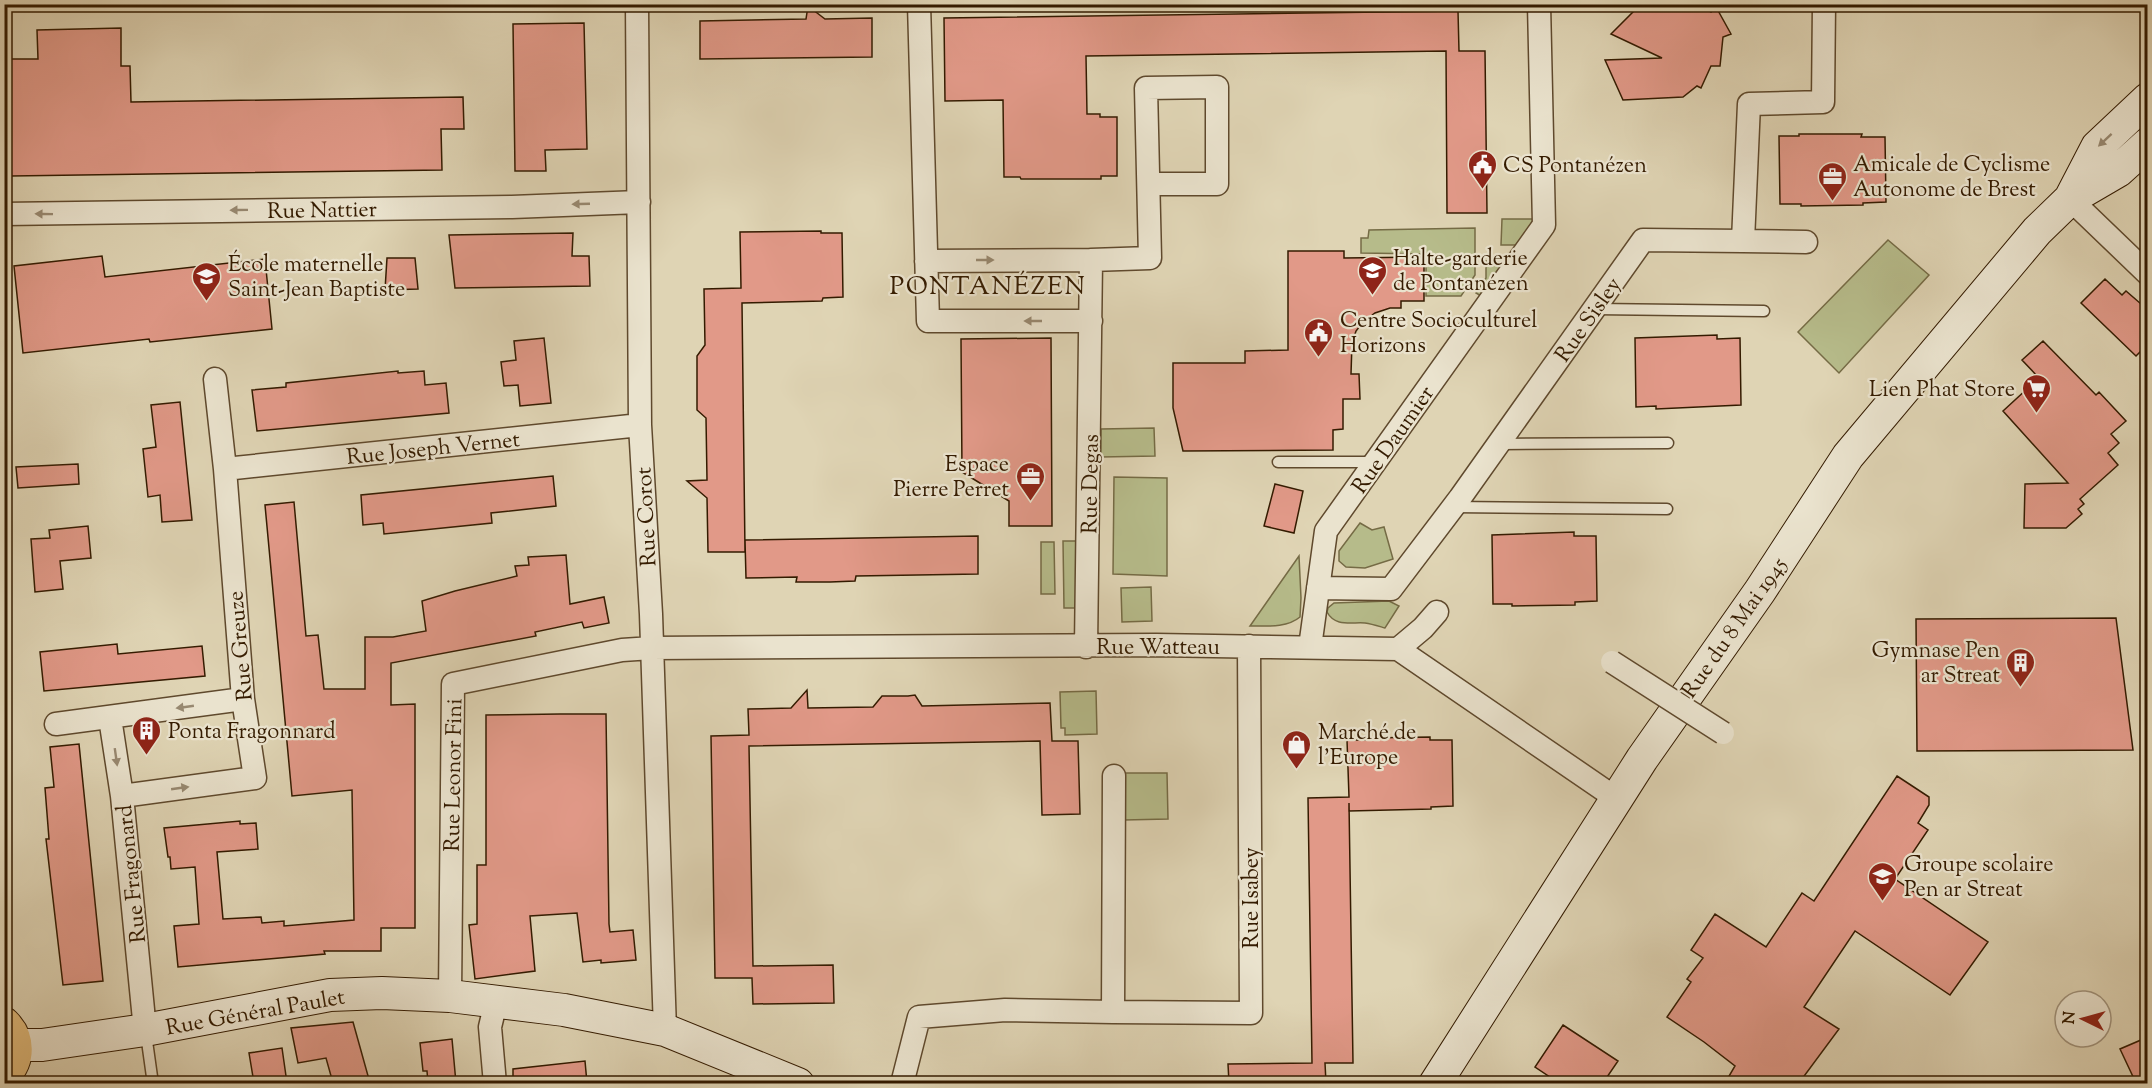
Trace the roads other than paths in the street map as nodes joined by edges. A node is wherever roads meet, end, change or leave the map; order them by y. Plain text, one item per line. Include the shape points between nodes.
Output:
1 (637, 4) edge
2 (919, 4) edge
3 (1539, 4) edge
4 (1824, 4) edge
5 (2148, 99) edge
6 (2148, 144) edge
7 (1149, 184) junction
8 (2070, 200) junction
9 (639, 202) junction
10 (4, 214) edge
11 (1743, 241) junction
12 (1806, 242) dead end
13 (1091, 260) junction
14 (927, 261) junction
15 (2148, 274) edge
16 (1595, 309) junction
17 (1764, 311) dead end
18 (1091, 321) junction
19 (215, 379) dead end
20 (640, 425) junction
21 (1668, 443) dead end
22 (1499, 444) junction
23 (1278, 462) dead end
24 (1375, 462) junction
25 (225, 469) junction
26 (1453, 507) junction
27 (1667, 509) dead end
28 (1318, 588) junction
29 (1437, 612) dead end
30 (1086, 646) junction
31 (1249, 646) junction
32 (1310, 647) junction
33 (652, 648) junction
34 (1398, 649) junction
35 (1612, 662) dead end
36 (243, 699) junction
37 (110, 718) junction
38 (57, 724) dead end
39 (1723, 733) dead end
40 (1114, 776) dead end
41 (122, 796) junction
42 (1617, 799) junction
43 (450, 996) junction
44 (496, 1002) junction
45 (1113, 1012) junction
46 (145, 1030) junction
47 (664, 1030) junction
48 (8, 1048) edge
49 (153, 1083) edge
50 (495, 1083) edge
51 (798, 1083) edge
52 (902, 1083) edge
53 (1435, 1083) edge

1 - 9 street, Rue Corot
2 - 14 street
3 - 24 street, Rue Daumier via 1544,225
4 - 11 street via 1823,102 1749,104
5 -> 8 street, Rue du 8 Mai 1945 via 2097,147
6 - 8 street, Rue du 8 Mai 1945 via 2118,171
7 - 7 street via 1146,88 1217,87 1217,184
7 - 13 street via 1149,258
8 - 15 street
8 - 42 street, Rue du 8 Mai 1945 via 2037,231 1848,456
9 -> 10 street, Rue Nattier
9 - 20 street, Rue Corot
11 - 12 street
11 - 16 street, Rue Sisley via 1643,240
14 -> 13 street
13 - 18 street, Rue Degas
18 -> 14 street via 928,321
16 - 17 lane
16 - 22 street, Rue Sisley
18 - 30 street, Rue Degas
19 - 25 street, Rue Greuze
20 - 25 street, Rue Joseph Vernet
20 - 33 street, Rue Corot
21 - 22 lane
22 - 26 street, Rue Sisley
23 - 24 lane
24 - 28 street, Rue Daumier via 1326,531
25 - 36 street, Rue Greuze
26 - 27 lane
26 - 28 street, Rue Sisley via 1391,589
28 - 32 street, Rue Daumier
29 - 34 street
30 - 31 street, Rue Watteau
30 - 33 street, Rue Watteau
31 - 32 street, Rue Watteau
31 - 45 street, Rue Isabey via 1251,1013
32 - 34 street, Rue Watteau
33 - 43 street, Rue Leonor Fini via 622,650 453,684
33 - 47 street, Rue Corot
34 - 42 street
35 - 39 street, bridge
36 -> 37 street
41 -> 36 street, Rue Greuze via 255,778
37 - 38 street
37 -> 41 street, Rue Fragonard
40 - 45 street
41 - 46 street, Rue Fragonard
42 - 53 street, Rue du 8 Mai 1945
43 - 44 street, Rue Général Paulet
43 - 46 street, Rue Général Paulet via 330,994
44 - 47 street, Rue Général Paulet via 564,1010
44 - 50 street via 490,1027
45 - 52 street, Rue Isabey via 1005,1010 919,1017
46 - 48 street, Rue Général Paulet
46 - 49 lane
47 - 51 street, Rue Général Paulet

